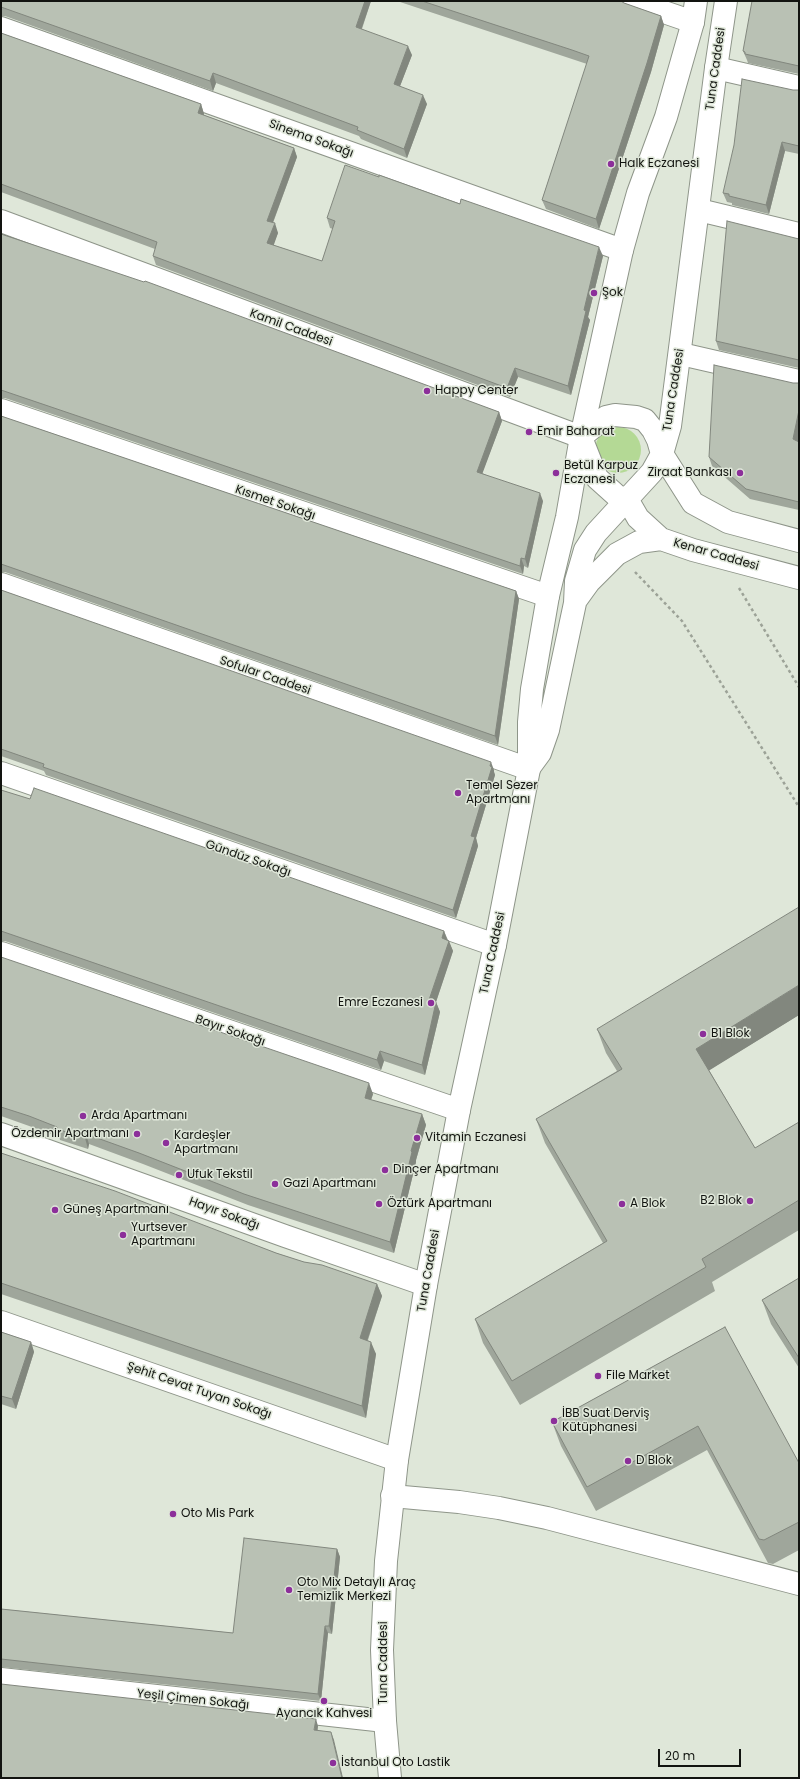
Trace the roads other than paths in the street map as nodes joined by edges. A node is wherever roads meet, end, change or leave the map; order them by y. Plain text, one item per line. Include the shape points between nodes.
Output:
1 (632, 1) edge
2 (726, 1) edge
3 (694, 11) edge
4 (1, 28) edge
5 (716, 68) junction
6 (799, 87) edge
7 (699, 210) junction
8 (1, 221) edge
9 (799, 234) edge
10 (622, 250) junction
11 (681, 354) junction
12 (799, 381) edge
13 (1, 410) edge
14 (581, 437) junction
15 (662, 454) junction
16 (627, 499) junction
17 (661, 539) junction
18 (799, 541) edge
19 (799, 578) edge
20 (1, 584) edge
21 (548, 596) junction
22 (575, 603) junction
23 (529, 769) junction
24 (1, 773) edge
25 (495, 945) junction
26 (1, 952) edge
27 (459, 1110) junction
28 (1, 1134) edge
29 (426, 1284) junction
30 (1, 1322) edge
31 (397, 1460) junction
32 (392, 1496) junction
33 (799, 1584) edge
34 (1, 1679) edge
35 (385, 1722) junction
36 (390, 1778) edge

1 - 3 street
2 - 5 street, Tuna Caddesi
3 - 10 street, Tuna Caddesi via 666,117 638,193
4 - 10 street, Sinema Sokağı
5 - 6 street
5 - 7 street, Tuna Caddesi
7 - 9 street
7 - 11 street, Tuna Caddesi
8 - 14 street, Kamil Caddesi
10 - 14 street, Tuna Caddesi
11 - 12 street
11 - 15 street, Tuna Caddesi via 670,426
13 - 21 street, Kısmet Sokağı
14 - 15 street via 606,417 636,417 645,420 654,430
14 - 16 street via 597,478 617,496
14 - 21 street, Tuna Caddesi via 567,517
15 - 16 street, Tuna Caddesi via 652,472
15 - 18 street via 693,503 728,522
16 - 17 street, Kenar Caddesi via 638,518
16 - 22 street, Tuna Caddesi via 596,533 585,550 576,581
17 - 19 street, Kenar Caddesi
17 - 22 street via 639,542 617,554 588,582
20 - 23 street, Sofular Caddesi
21 - 23 street, Tuna Caddesi via 532,689
22 - 23 street, Tuna Caddesi via 548,730 540,753
23 - 25 street, Tuna Caddesi
24 - 25 street, Gündüz Sokağı
25 - 27 street, Tuna Caddesi
26 - 27 street, Bayır Sokağı
27 - 29 street, Tuna Caddesi
28 - 29 street, Hayır Sokağı
29 - 31 street, Tuna Caddesi
30 - 31 street, Şehit Cevat Tuyan Sokağı
31 - 32 street, Tuna Caddesi
32 - 33 street via 499,1508
32 - 35 street, Tuna Caddesi via 382,1650
34 - 35 street, Yeşil Çimen Sokağı
35 - 36 street, Tuna Caddesi

